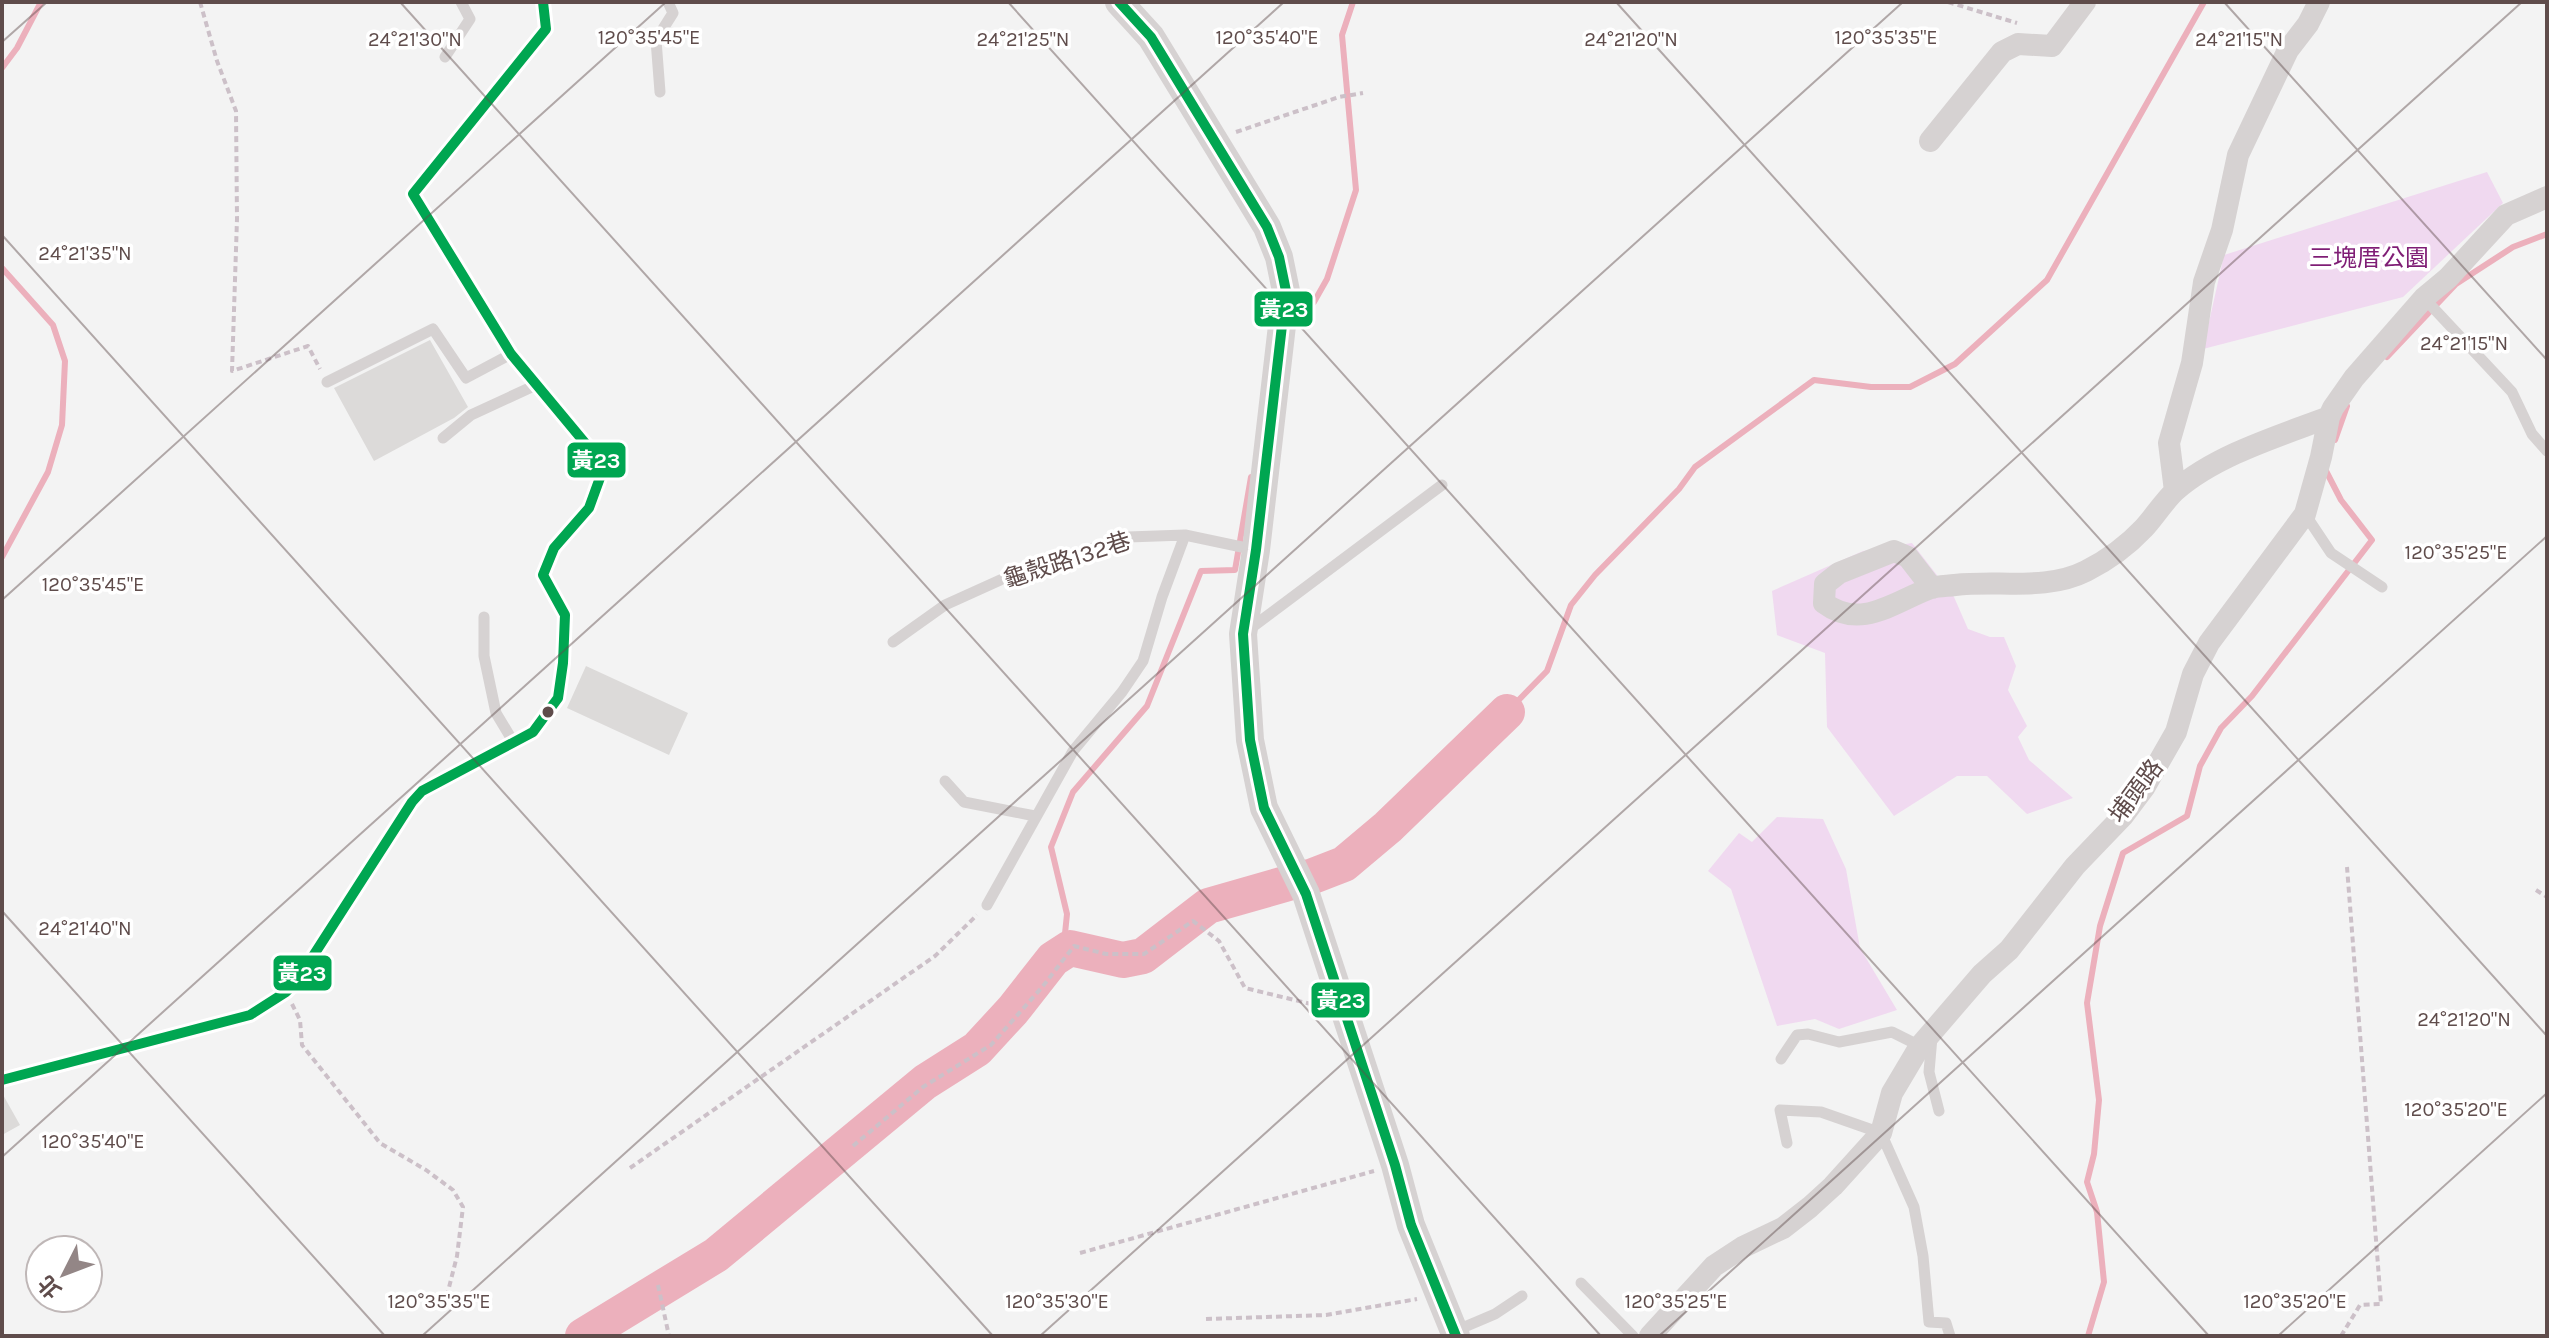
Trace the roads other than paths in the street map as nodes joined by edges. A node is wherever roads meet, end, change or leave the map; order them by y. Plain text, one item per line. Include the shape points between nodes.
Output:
1 (461, 2) edge
2 (543, 2) edge
3 (668, 2) edge
4 (1119, 2) edge
5 (2085, 2) edge
6 (2319, 2) edge
7 (445, 57) dead end
8 (660, 92) dead end
9 (1930, 141) dead end
10 (2547, 197) edge
11 (2424, 298) junction
12 (511, 354) junction
13 (327, 382) road end
14 (536, 385) junction
15 (2329, 417) junction
16 (443, 438) dead end
17 (2547, 451) edge
18 (1442, 485) dead end
19 (2175, 491) junction
20 (2305, 514) junction
21 (1185, 535) junction
22 (1256, 550) junction
23 (2382, 587) dead end
24 (1932, 588) dead end
25 (484, 617) dead end
26 (1243, 634) junction
27 (893, 642) dead end
28 (514, 743) junction
29 (945, 781) dead end
30 (1035, 816) junction
31 (987, 905) road end
32 (1926, 1039) junction
33 (1781, 1059) dead end
34 (2, 1080) edge
35 (1939, 1111) dead end
36 (1881, 1133) junction
37 (1787, 1143) dead end
38 (1581, 1283) dead end
39 (1522, 1296) dead end
40 (1455, 1334) edge
41 (1633, 1336) edge
42 (1650, 1336) edge
43 (1950, 1336) edge

1 - 7 lane via 470,19
2 - 12 lane via 546,29 413,194
3 - 8 lane via 673,13 656,40
4 - 22 street via 1151,37 1267,227 1279,257 1286,291
5 - 9 street via 2052,46 2018,44 2002,52
6 - 19 street via 2288,50 2238,155 2169,443
10 - 11 street, 埔頭路 via 2506,215
11 - 15 street, 埔頭路 via 2354,378
11 - 17 lane via 2512,392 2532,434
12 - 13 lane via 466,378 433,329
12 - 14 lane
14 - 16 lane via 471,415
14 - 28 lane via 595,455 601,475 589,508 554,548 543,575 565,615 558,698 533,732
15 - 19 street via 2247,449
15 - 20 street, 埔頭路
18 - 26 lane
19 - 24 street via 2121,550 2061,582
20 - 23 lane via 2331,553
20 - 32 street, 埔頭路 via 2209,643 2193,674 2176,732 2144,788
21 - 22 lane, 龜殼路132巷
21 - 27 lane, 龜殼路132巷 via 1128,537 1018,572 945,605
21 - 30 lane via 1143,661 1073,751
22 - 26 street
25 - 28 lane via 484,656 496,713
26 - 40 street via 1250,740 1264,808 1306,894 1411,1225
28 - 34 lane via 422,791 286,992 250,1015
29 - 30 lane via 964,802
30 - 31 lane
32 - 33 lane via 1892,1032 1839,1042 1797,1035
32 - 35 lane
32 - 36 street, 埔頭路 via 1892,1093
36 - 37 lane via 1821,1112 1780,1110
36 - 42 street, 埔頭路 via 1810,1207 1714,1266
36 - 43 lane via 1914,1207 1929,1322 1946,1323
38 - 41 lane
39 - 40 lane

